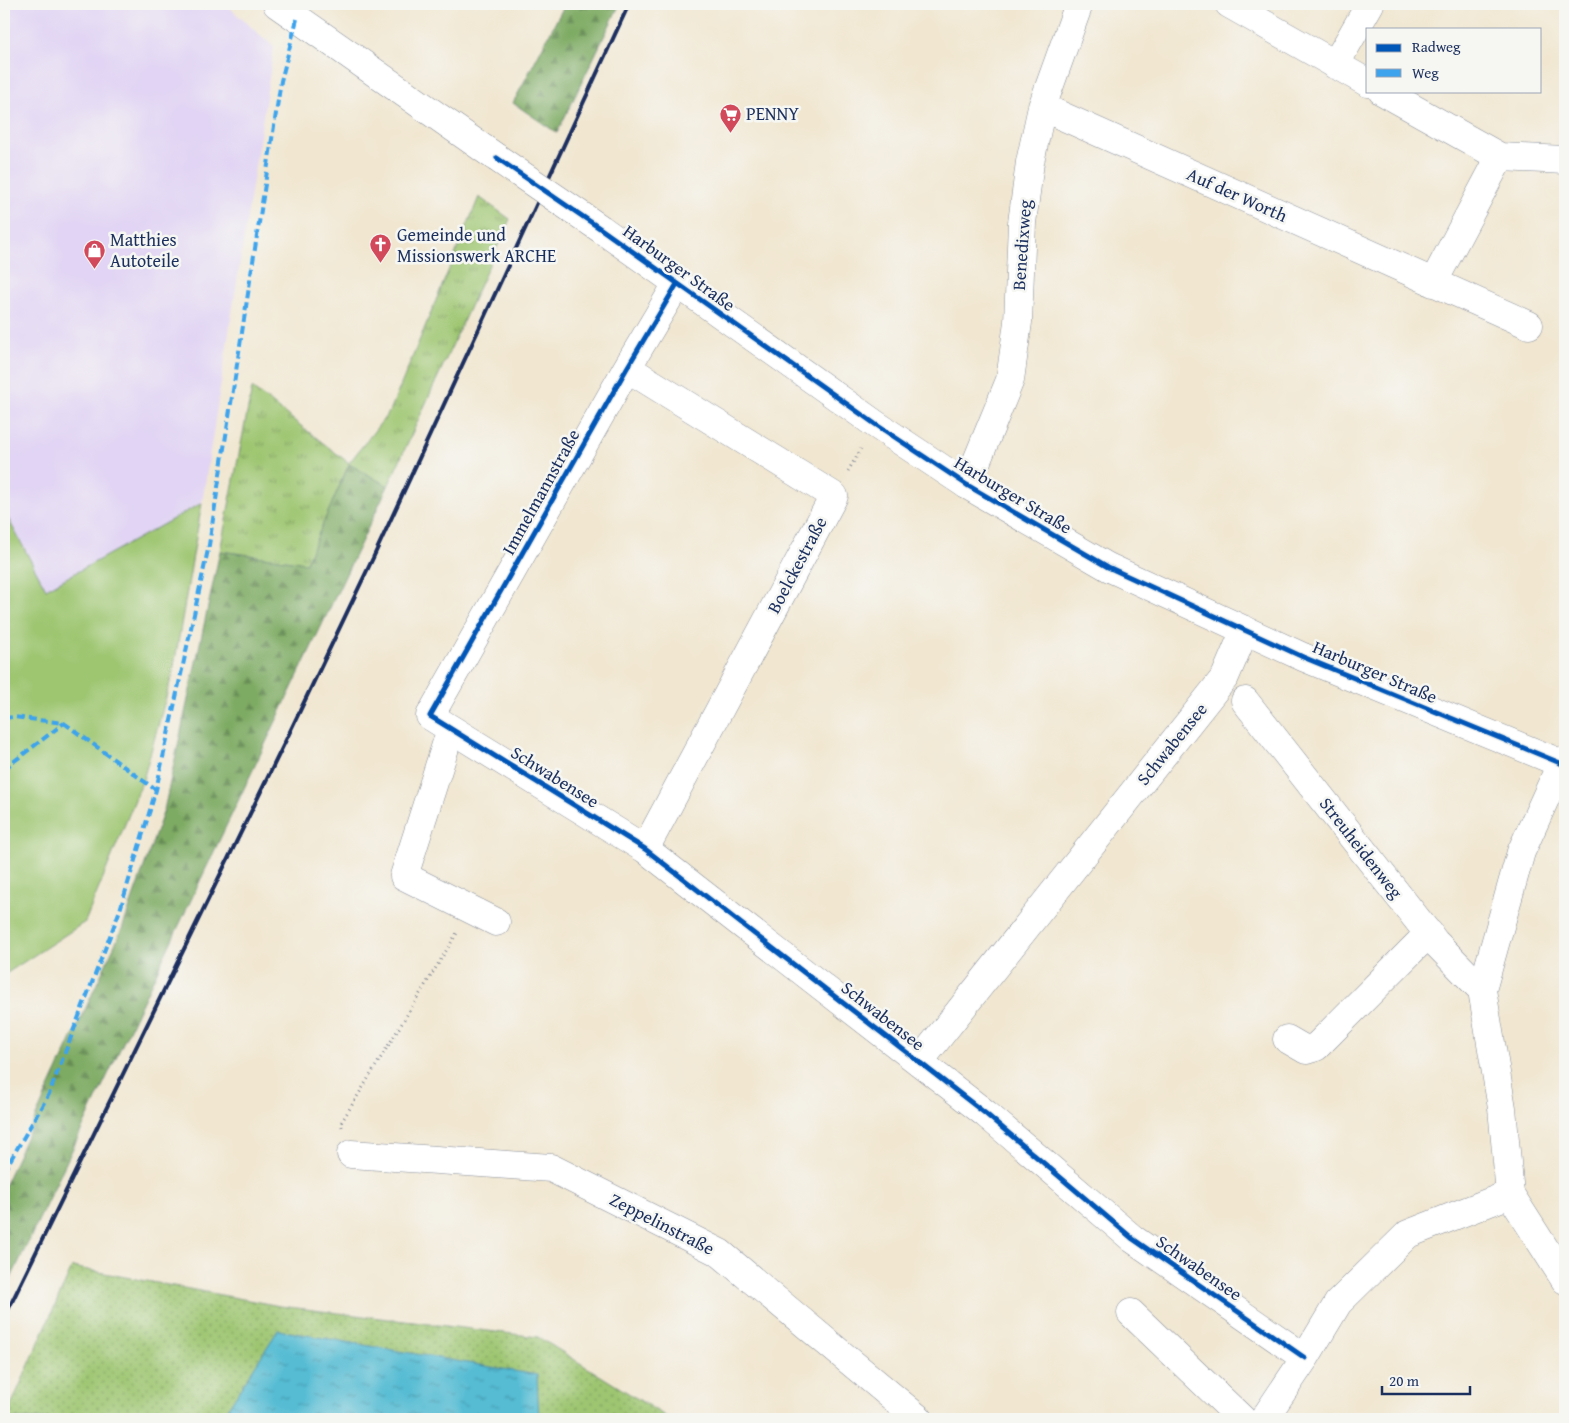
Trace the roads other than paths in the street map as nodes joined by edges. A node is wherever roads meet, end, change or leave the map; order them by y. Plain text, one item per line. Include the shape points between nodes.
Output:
1 (277, 4) edge
2 (1079, 4) edge
3 (1229, 4) edge
4 (1370, 4) edge
5 (1336, 66) junction
6 (1366, 83) edge
7 (1384, 92) edge
8 (1042, 107) junction
9 (1500, 157) junction
10 (1565, 160) edge
11 (1433, 282) junction
12 (677, 284) junction
13 (1529, 325) dead end
14 (627, 368) junction
15 (967, 485) junction
16 (1245, 630) junction
17 (1245, 701) dead end
18 (441, 722) junction
19 (1563, 765) edge
20 (646, 849) junction
21 (496, 922) dead end
22 (1429, 933) junction
23 (1482, 990) junction
24 (1287, 1039) dead end
25 (919, 1062) junction
26 (351, 1154) road end
27 (1510, 1194) junction
28 (1565, 1280) edge
29 (1131, 1313) dead end
30 (1305, 1358) junction
31 (919, 1419) edge
32 (1242, 1419) edge
33 (1264, 1419) edge

1 - 12 street, Harburger Straße, bridge
2 - 8 street, Benedixweg
3 - 5 street
4 - 5 street
5 - 6 street
7 - 9 street
8 - 11 street, Auf der Worth
8 - 15 street, Benedixweg via 1022,223 1018,322 1010,380
9 - 10 street
9 - 11 street
11 - 13 street, Auf der Worth
12 - 14 street, Immelmannstraße
12 - 15 street, Harburger Straße
14 - 18 street, Immelmannstraße
14 - 20 street, Boelckestraße via 834,496
15 - 16 street, Harburger Straße via 1108,567
16 - 19 street, Harburger Straße
16 - 25 street, Schwabensee via 1226,677
17 - 22 street, Streuheidenweg
18 - 20 street, Schwabensee
18 - 21 street via 404,876
19 - 23 street via 1521,852
20 - 25 street, Schwabensee
22 - 23 street, Streuheidenweg
22 - 24 street via 1316,1046 1306,1050
23 - 27 street via 1502,1108
25 - 30 street, Schwabensee via 986,1114 1132,1239
26 - 31 street, Zeppelinstraße via 551,1168 720,1253
27 - 28 street
27 - 30 street via 1408,1234 1338,1303
29 - 32 street
30 - 33 street

